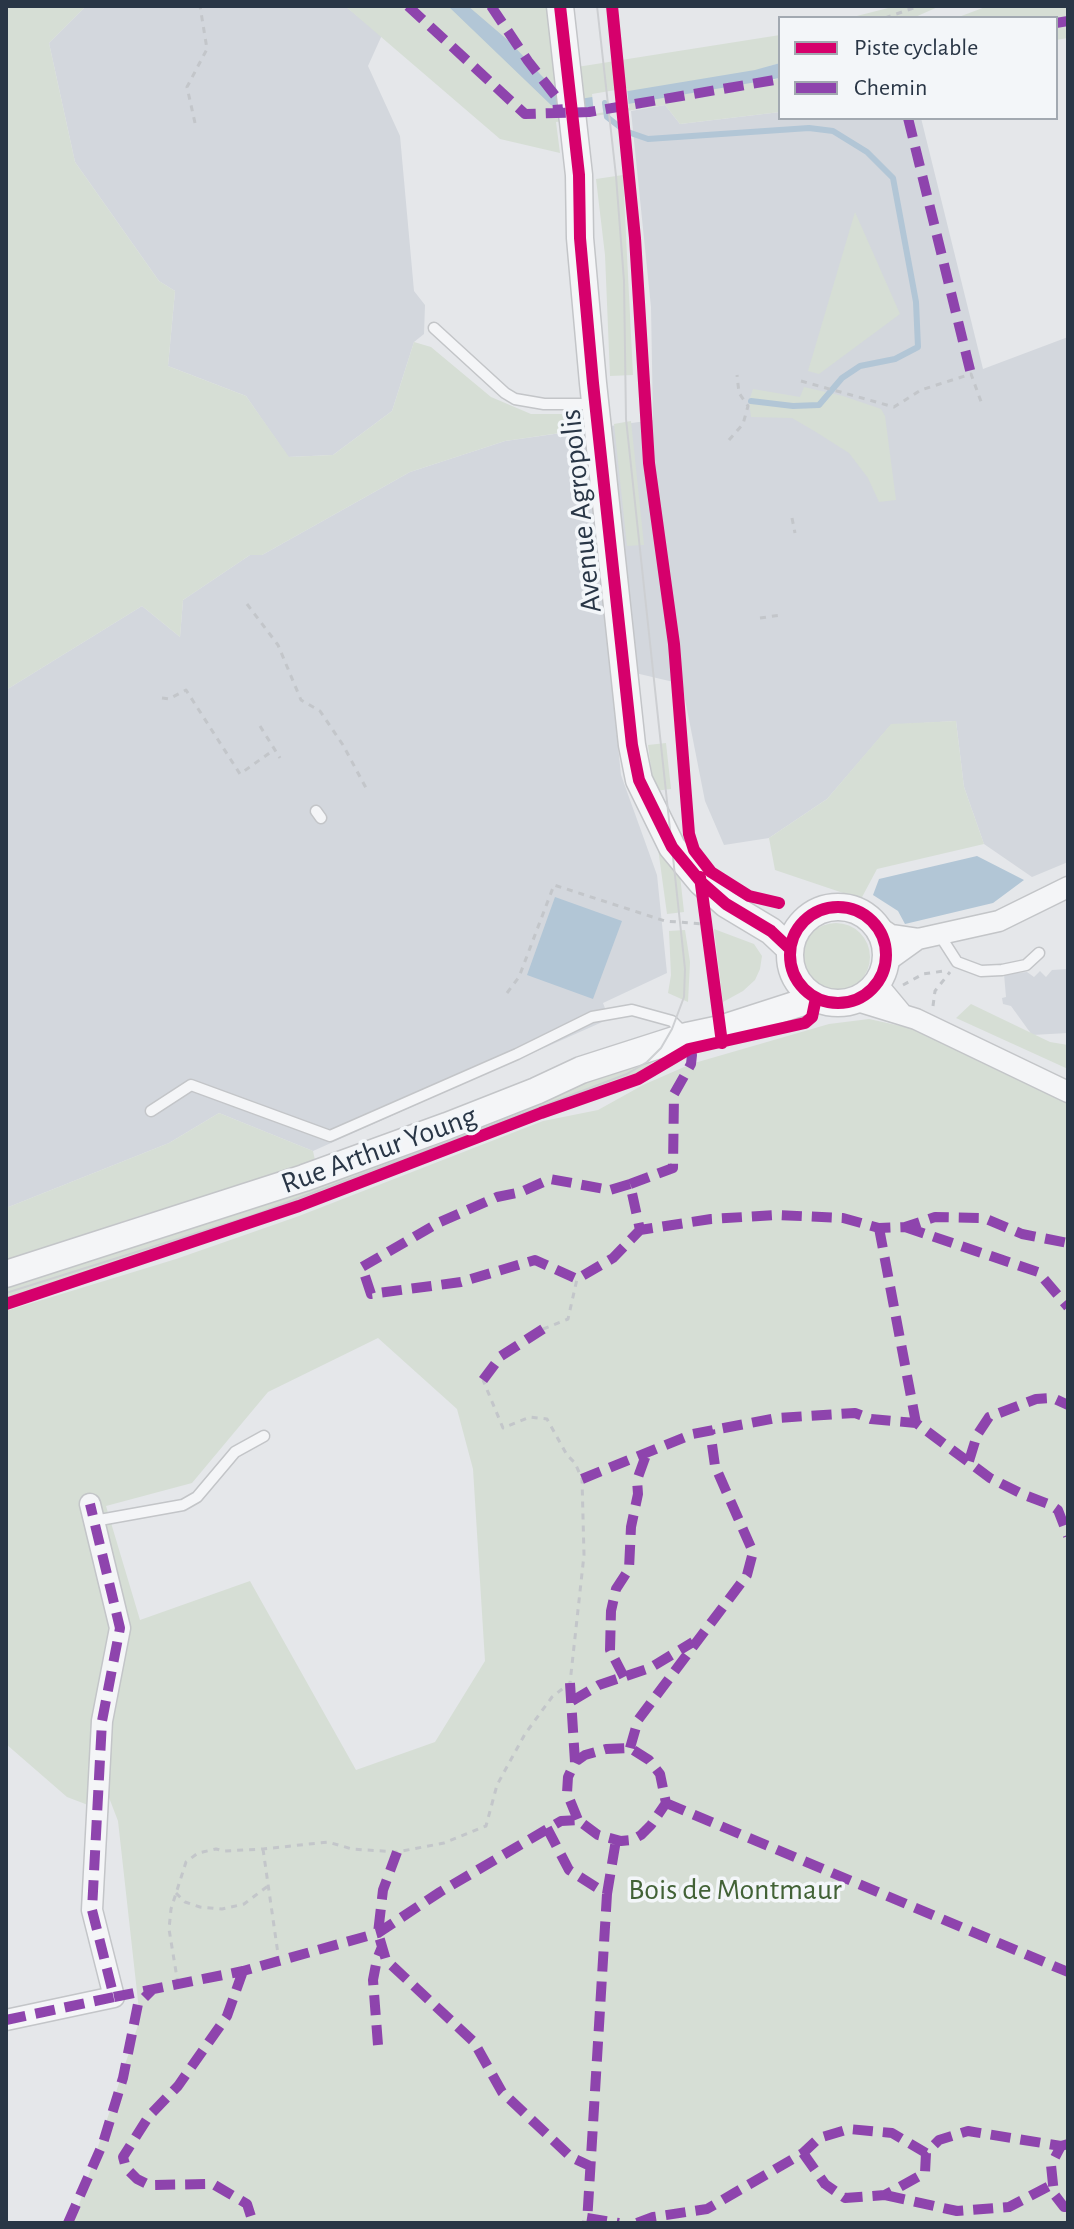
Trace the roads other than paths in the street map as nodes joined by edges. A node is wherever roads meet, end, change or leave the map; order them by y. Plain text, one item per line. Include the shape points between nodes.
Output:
1 (560, 10) edge
2 (434, 328) dead end
3 (595, 404) junction
4 (1068, 887) edge
5 (816, 913) junction
6 (721, 919) junction
7 (876, 925) junction
8 (939, 934) junction
9 (918, 939) junction
10 (1039, 953) dead end
11 (792, 960) junction
12 (886, 978) junction
13 (816, 998) junction
14 (854, 1000) junction
15 (902, 1014) junction
16 (749, 1020) junction
17 (687, 1036) junction
18 (1068, 1092) edge
19 (151, 1111) dead end
20 (6, 1274) edge
21 (264, 1436) dead end
22 (92, 1513) joint
23 (6, 2020) edge

1 - 3 street, Avenue Agropolis via 579,175
2 - 3 lane via 515,399
3 - 6 street, Avenue Agropolis via 639,780 672,847 726,904
4 - 8 street via 999,921
5 - 6 street, Avenue Agropolis
5 - 7 street via 848,908
5 - 11 street via 797,929
6 - 11 street, Avenue Agropolis via 771,931
7 - 9 street via 891,935
7 - 12 street via 885,945
8 - 9 street
8 - 10 lane via 954,966 1002,970 1026,965
9 - 12 street
11 - 13 street via 804,990
11 - 16 street
12 - 14 street
12 - 15 street
13 - 14 street
13 - 16 street, Rue Arthur Young
14 - 15 street
15 - 18 street
16 - 17 street, Rue Arthur Young
17 - 19 lane via 672,1021 653,1013 632,1010 592,1017 330,1136 191,1085
17 - 20 street, Rue Arthur Young via 581,1070 447,1126 275,1188
21 - 22 lane via 235,1452 197,1497 183,1505
22 - 23 street via 120,1628 102,1721 92,1910 114,1997

